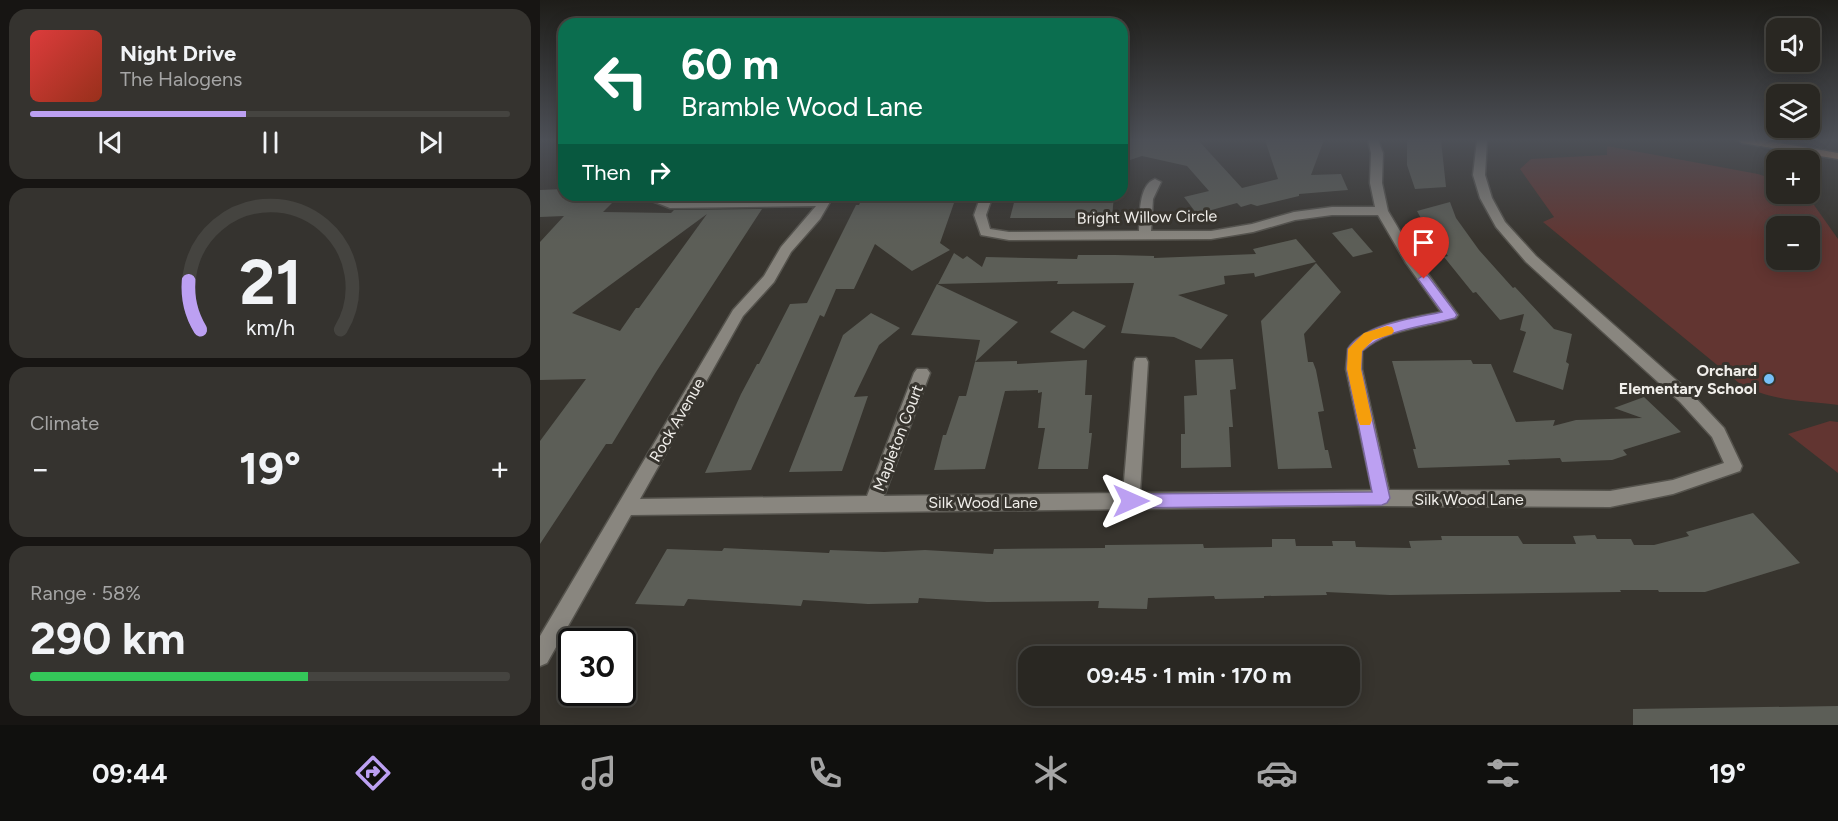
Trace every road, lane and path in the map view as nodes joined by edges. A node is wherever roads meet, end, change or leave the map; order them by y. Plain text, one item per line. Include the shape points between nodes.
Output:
1 (1376, 174) edge
2 (1479, 174) edge
3 (1155, 182) dead end
4 (661, 201) edge
5 (748, 201) edge
6 (824, 201) edge
7 (985, 201) edge
8 (1382, 211) junction
9 (1144, 235) junction
10 (1141, 362) dead end
11 (922, 373) dead end
12 (1382, 498) junction
13 (1131, 501) junction
14 (873, 503) junction
15 (628, 507) junction
16 (540, 656) edge

1 - 8 street
2 - 12 street, Silk Wood Lane via 1500,224 1531,259 1686,398 1718,433 1734,466 1711,477 1610,499
3 - 9 street via 1147,199
4 - 5 street
6 - 15 street, Rock Avenue via 769,279 738,313
7 - 9 street, Bright Willow Circle via 980,215 984,232 1009,236
8 - 9 street, Bright Willow Circle via 1294,216 1211,235
8 - 12 street via 1411,261 1451,315 1369,337 1355,349 1354,369
10 - 13 street
11 - 14 street, Mapleton Court
12 - 13 street, Silk Wood Lane
13 - 14 street, Silk Wood Lane
14 - 15 street, Silk Wood Lane
15 - 16 street, Rock Avenue

